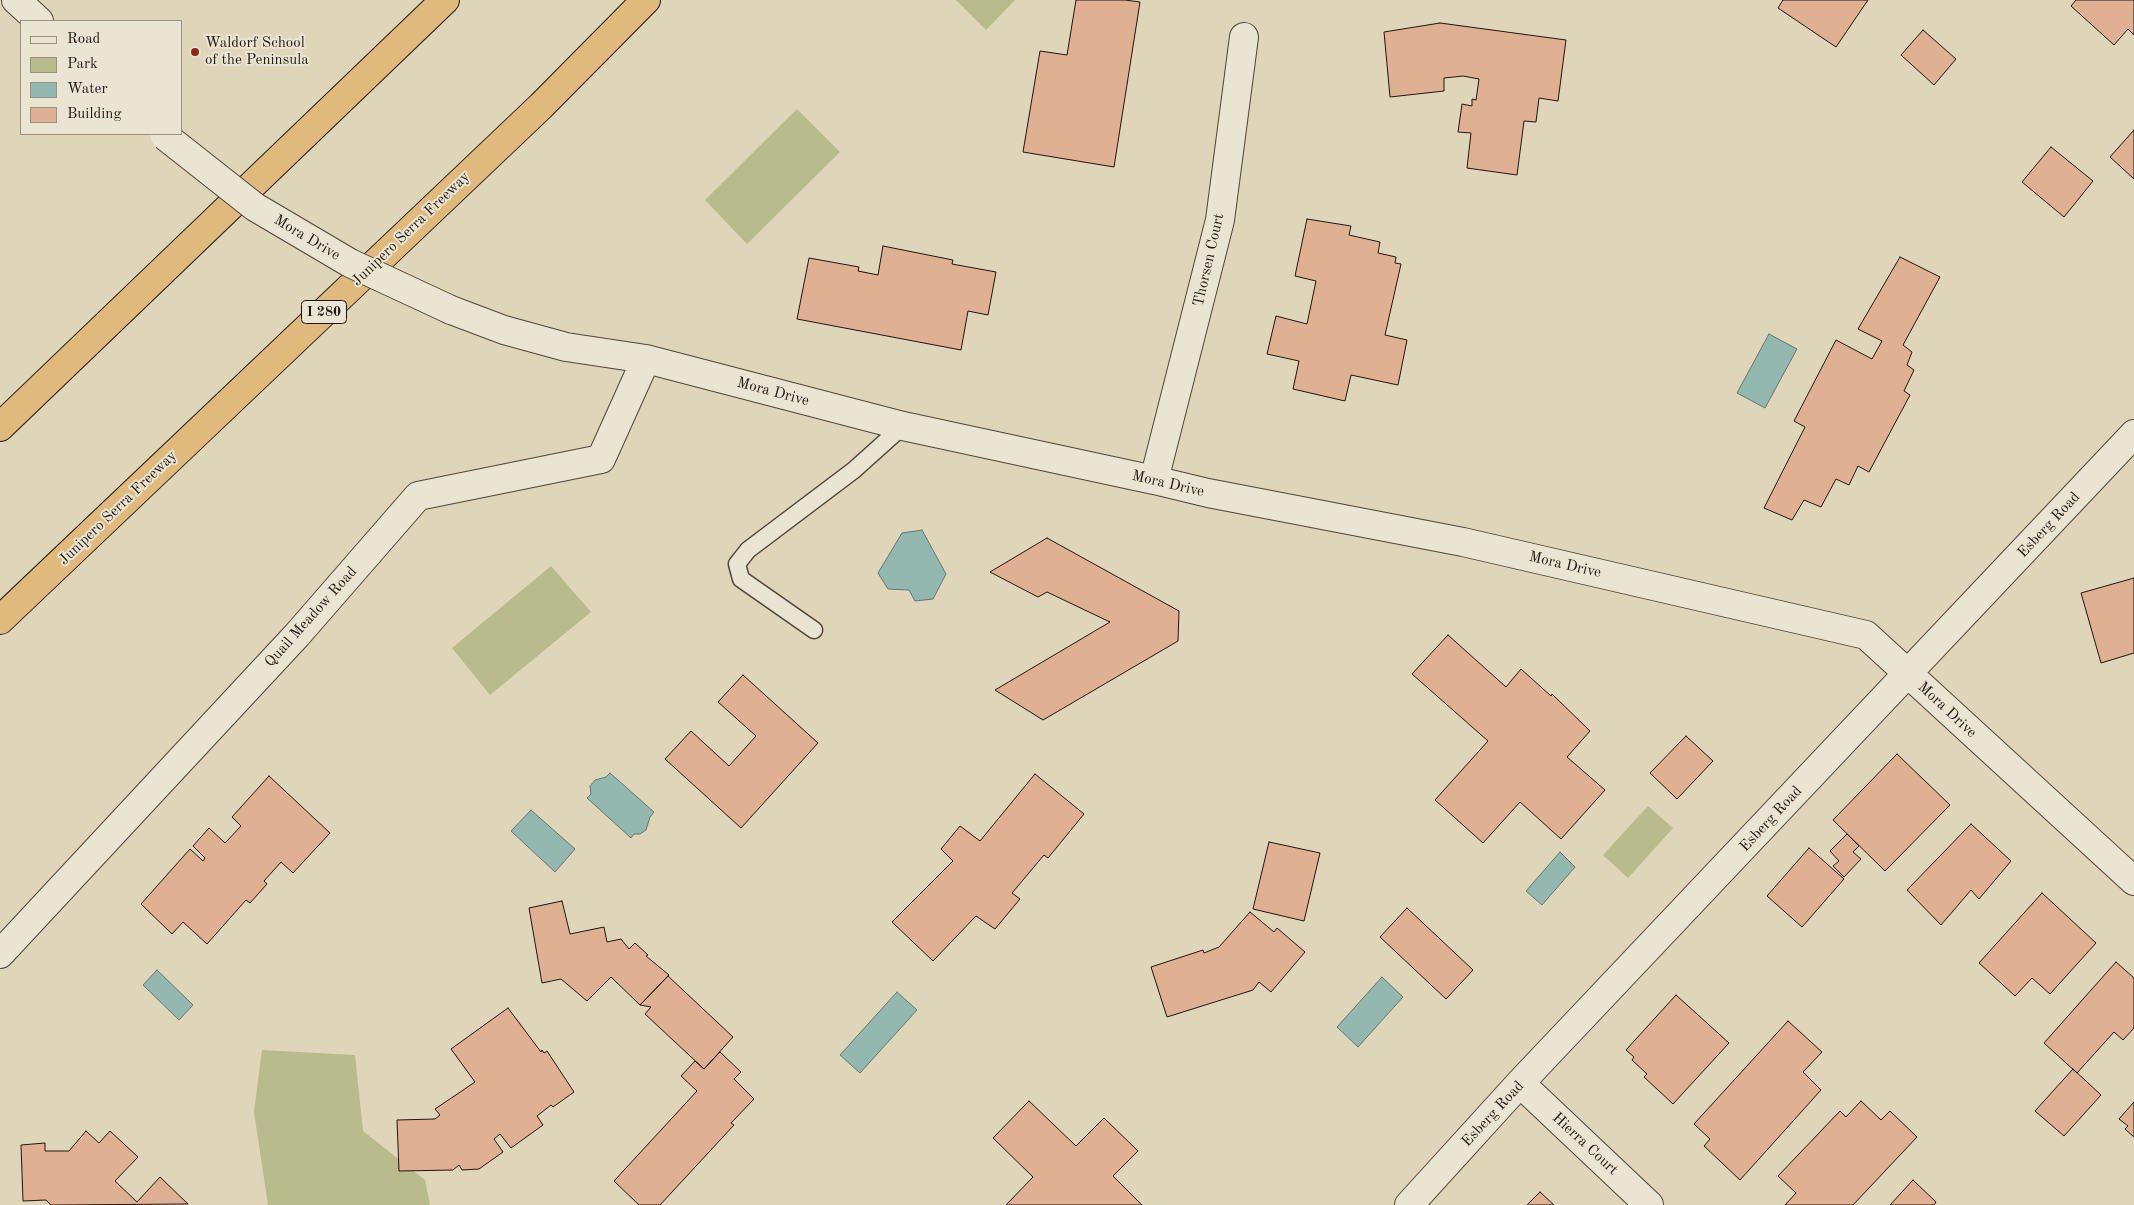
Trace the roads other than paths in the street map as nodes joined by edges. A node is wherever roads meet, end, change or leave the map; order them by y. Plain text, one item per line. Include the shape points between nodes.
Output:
1 (16, 0) edge
2 (446, 0) edge
3 (646, 0) edge
4 (38, 20) edge
5 (1244, 37) dead end
6 (164, 135) edge
7 (646, 359) junction
8 (903, 426) junction
9 (0, 427) edge
10 (2134, 434) edge
11 (1154, 480) junction
12 (0, 620) edge
13 (814, 630) dead end
14 (1908, 674) junction
15 (2134, 881) edge
16 (0, 954) edge
17 (1520, 1083) junction
18 (1409, 1205) edge
19 (1649, 1205) edge

1 - 4 street
2 - 9 highway
3 - 12 highway, Junipero Serra Freeway / I 280 via 533,112
5 - 11 street, Thorsen Court via 1220,220
6 - 7 street, Mora Drive, bridge via 255,207 350,263 451,310 504,330 566,347
7 - 8 street, Mora Drive
7 - 16 street, Quail Meadow Road via 600,460 418,496 297,635
8 - 11 street, Mora Drive
8 - 13 lane via 854,470 748,550 738,564 741,579
10 - 14 street, Esberg Road
11 - 14 street, Mora Drive via 1463,542 1866,635
14 - 15 street, Mora Drive
14 - 17 street, Esberg Road
17 - 18 street, Esberg Road
17 - 19 street, Hierra Court

